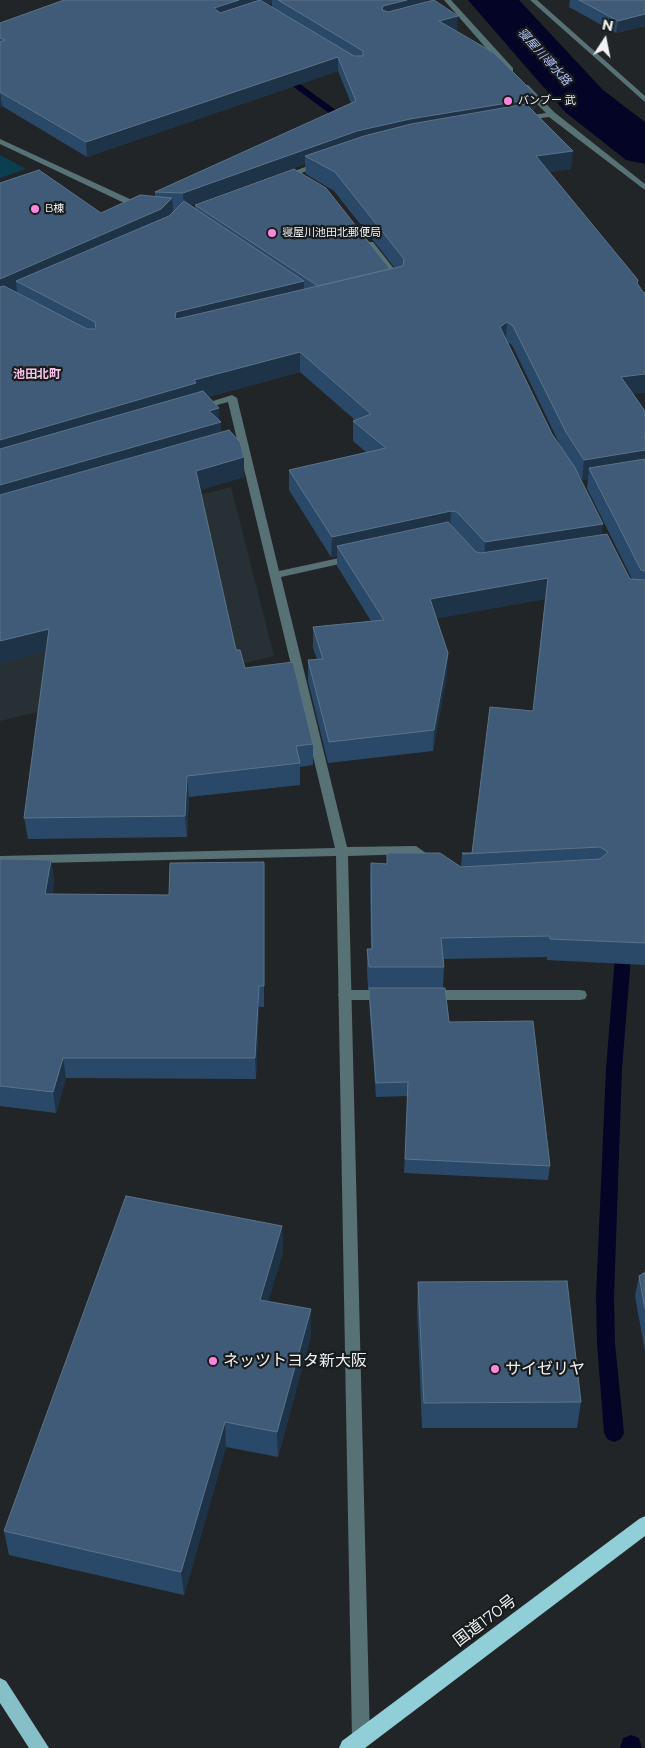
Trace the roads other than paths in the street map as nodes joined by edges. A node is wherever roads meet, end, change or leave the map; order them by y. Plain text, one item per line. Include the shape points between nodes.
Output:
1 (533, 0) edge
2 (450, 3) edge
3 (443, 8) edge
4 (645, 100) edge
5 (551, 114) junction
6 (513, 121) edge
7 (0, 141) edge
8 (332, 160) edge
9 (294, 173) junction
10 (276, 180) edge
11 (308, 182) edge
12 (645, 188) edge
13 (147, 210) edge
14 (365, 238) edge
15 (390, 283) edge
16 (186, 411) edge
17 (362, 556) edge
18 (274, 575) junction
19 (342, 851) junction
20 (0, 860) edge
21 (445, 871) edge
22 (345, 995) junction
23 (394, 995) edge
24 (414, 995) edge
25 (580, 995) dead end
26 (645, 1525) edge
27 (0, 1687) edge
28 (356, 1744) edge
29 (40, 1748) edge

1 - 4 street
2 - 3 street
2 - 5 street
5 - 6 street
5 - 12 street
7 - 13 street
8 - 9 street
9 - 10 street
9 - 11 street
14 - 15 street via 400,281
16 - 18 street via 232,398 238,444
17 - 18 street
18 - 19 street
19 - 20 street
19 - 21 street via 416,850
19 - 22 street
22 - 23 street
22 - 28 street
24 - 25 street
26 - 28 highway, 国道170号
27 - 29 main road

